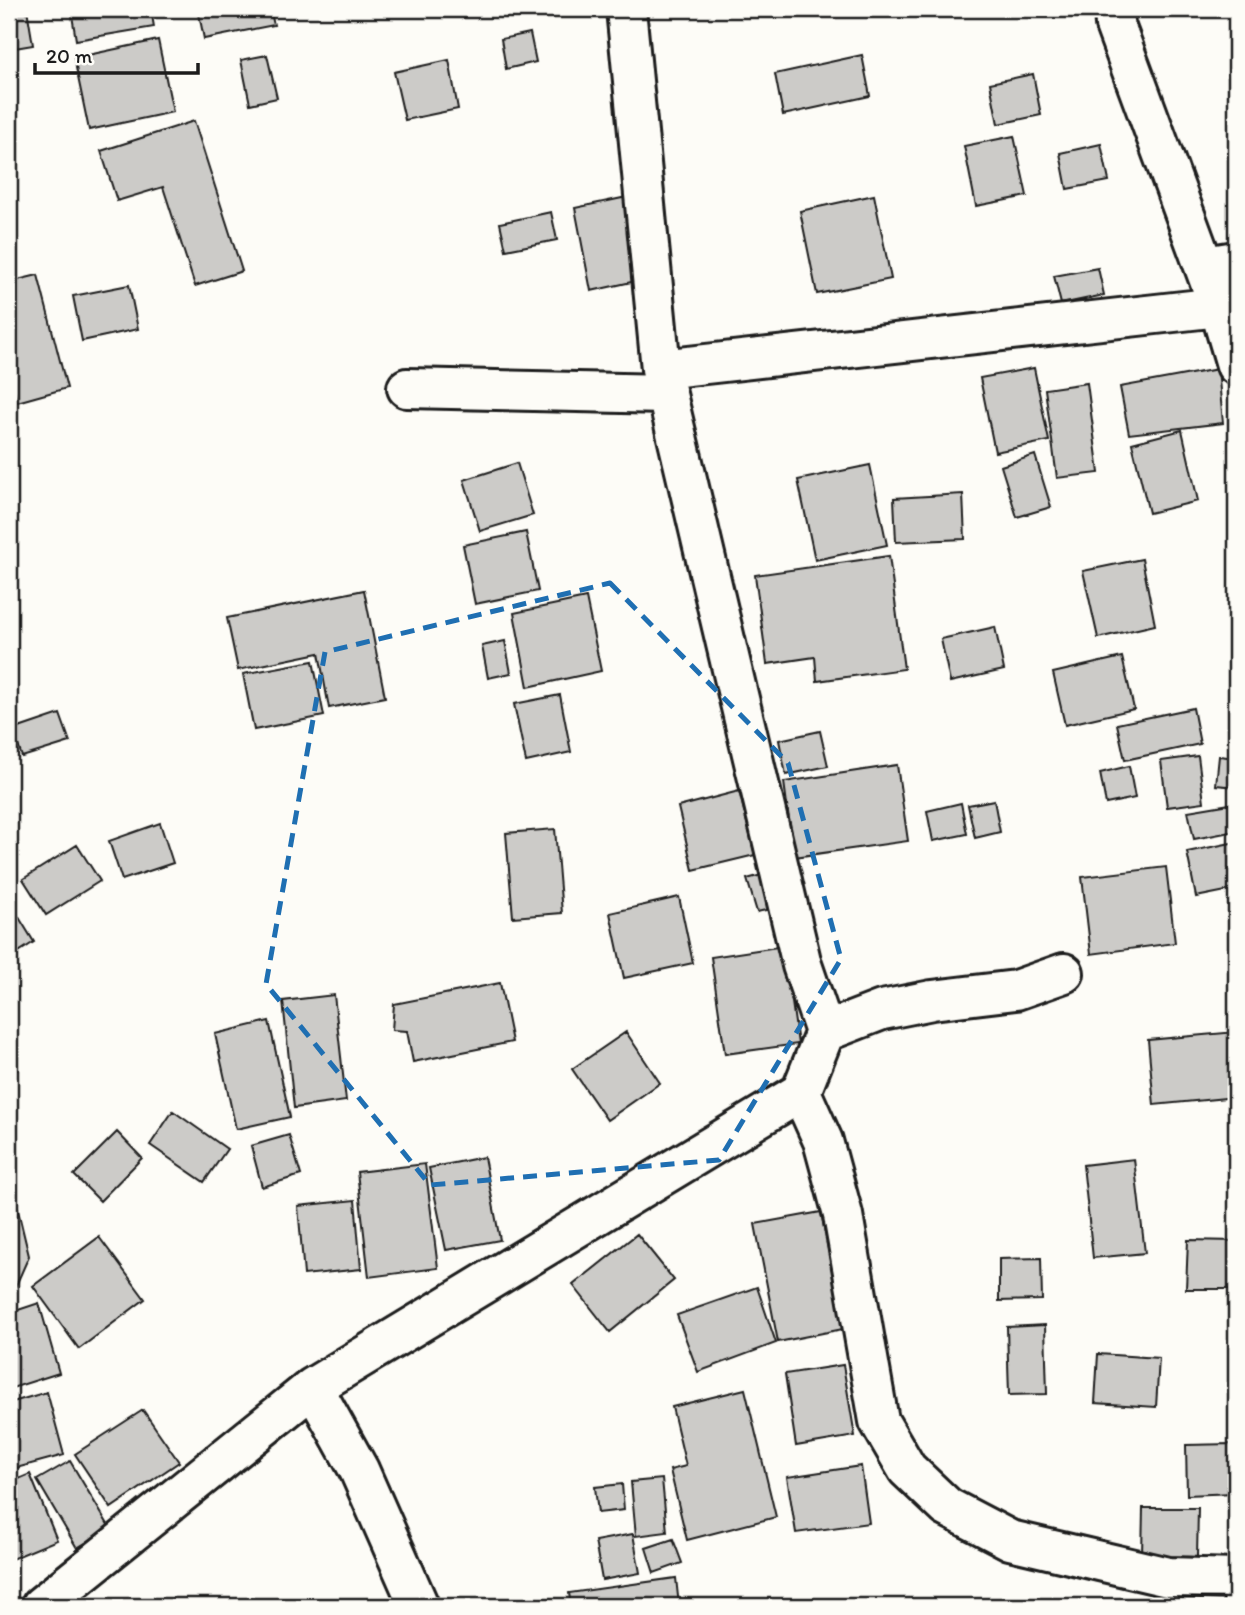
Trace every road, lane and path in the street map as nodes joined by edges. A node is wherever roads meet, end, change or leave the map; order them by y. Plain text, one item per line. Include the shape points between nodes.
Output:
1 (626, 9) edge
2 (1114, 9) edge
3 (1220, 264) edge
4 (1219, 307) junction
5 (1236, 365) edge
6 (663, 381) junction
7 (407, 388) dead end
8 (1064, 973) dead end
9 (825, 1032) junction
10 (802, 1092) junction
11 (313, 1387) junction
12 (1236, 1579) edge
13 (41, 1606) edge
14 (419, 1606) edge

1 - 6 street
2 - 3 street via 1115,25
3 - 4 street
4 - 5 street
4 - 6 street
6 - 7 street
6 - 9 street via 802,965
8 - 9 street via 1016,990 882,1010
9 - 10 street
10 - 11 street
10 - 12 street via 823,1141 843,1215 878,1421 907,1469 947,1507 1010,1540 1168,1577
11 - 13 street
11 - 14 street via 359,1469

